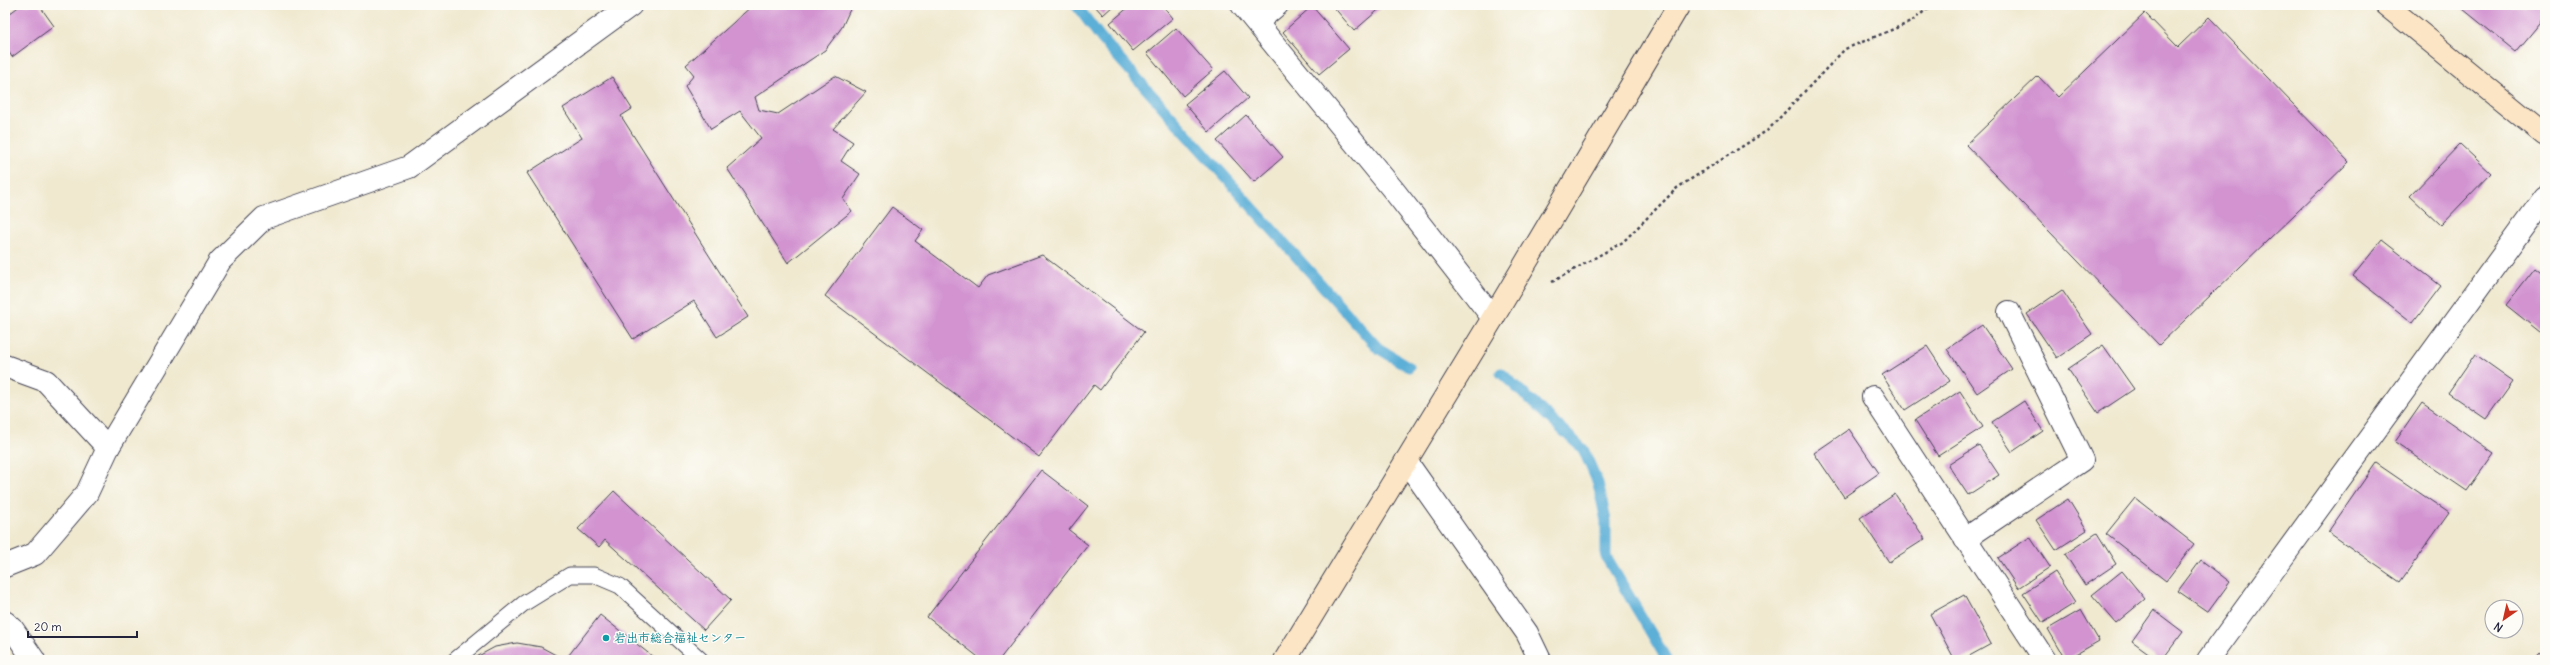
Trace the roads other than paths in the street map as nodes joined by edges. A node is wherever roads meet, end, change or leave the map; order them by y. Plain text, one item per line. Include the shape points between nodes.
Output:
1 (631, 5) edge
2 (1242, 5) edge
3 (1277, 5) edge
4 (1679, 5) edge
5 (2386, 5) edge
6 (1257, 22) junction
7 (2545, 135) edge
8 (2545, 197) edge
9 (2009, 312) dead end
10 (1493, 318) junction
11 (5, 366) edge
12 (1873, 398) dead end
13 (108, 448) junction
14 (1406, 461) junction
15 (1965, 539) junction
16 (5, 566) edge
17 (5, 622) edge
18 (34, 660) edge
19 (455, 660) edge
20 (700, 660) edge
21 (1285, 660) edge
22 (1540, 660) edge
23 (2044, 660) edge
24 (2208, 660) edge

1 - 13 street via 409,167 264,218 220,261
2 - 6 street
3 - 6 street
4 - 10 street
5 - 7 street
6 - 10 street
8 - 24 street
9 - 15 street via 2082,460
10 - 14 street
11 - 13 street via 46,381
12 - 15 street
13 - 16 street via 87,493 35,554
14 - 21 street
14 - 22 street via 1526,633
15 - 23 street
17 - 18 street
19 - 20 lane via 523,604 570,575 594,575 620,586

